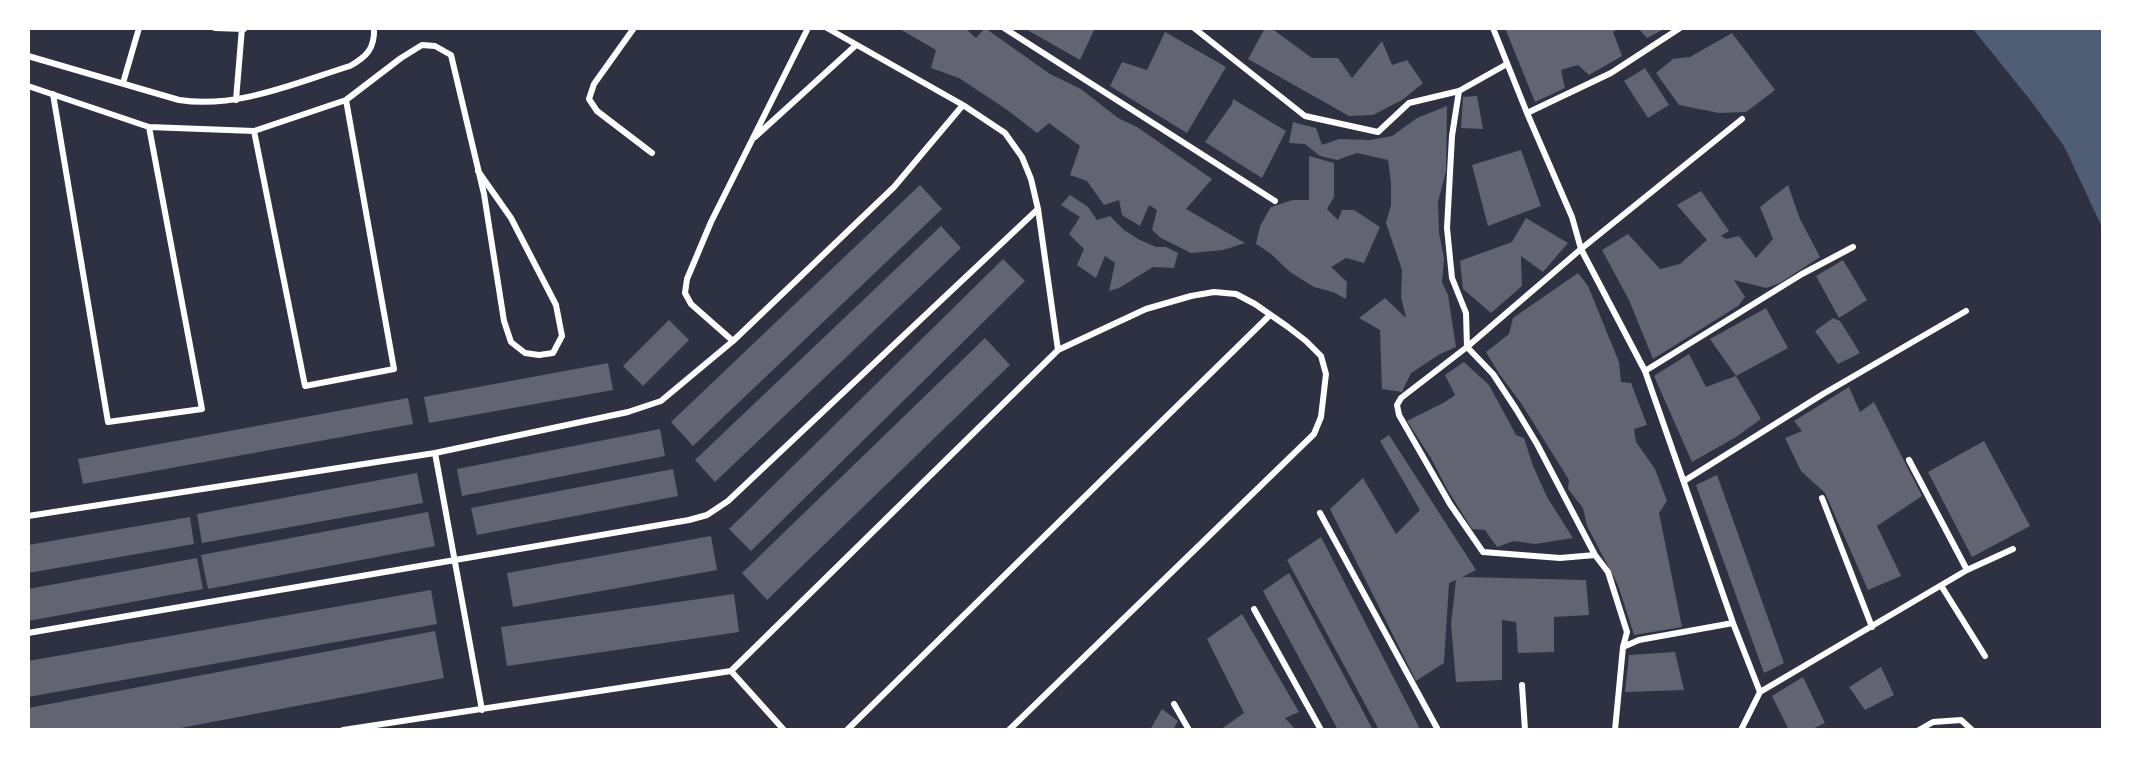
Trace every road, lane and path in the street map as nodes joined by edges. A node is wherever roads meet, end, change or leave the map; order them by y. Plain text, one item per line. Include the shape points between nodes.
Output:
1 (139, 28) edge
2 (214, 28) edge
3 (374, 28) edge
4 (634, 28) edge
5 (808, 28) edge
6 (827, 28) edge
7 (1194, 28) edge
8 (1493, 28) edge
9 (1680, 28) edge
10 (243, 29) edge
11 (1008, 30) edge
12 (855, 46) junction
13 (28, 56) edge
14 (1507, 64) junction
15 (123, 83) junction
16 (28, 86) edge
17 (1459, 91) junction
18 (53, 94) junction
19 (236, 100) junction
20 (346, 100) junction
21 (963, 105) junction
22 (1527, 112) junction
23 (1742, 119) dead end
24 (149, 127) junction
25 (254, 131) junction
26 (752, 139) junction
27 (652, 153) dead end
28 (478, 171) junction
29 (1275, 201) dead end
30 (1038, 209) junction
31 (1853, 247) dead end
32 (1581, 249) junction
33 (1966, 311) dead end
34 (1270, 315) junction
35 (733, 341) junction
36 (1467, 347) junction
37 (1058, 350) junction
38 (1645, 371) junction
39 (435, 453) junction
40 (1910, 460) dead end
41 (1684, 481) junction
42 (1822, 498) dead end
43 (1320, 513) dead end
44 (28, 516) edge
45 (2013, 549) dead end
46 (1595, 555) junction
47 (455, 561) junction
48 (1967, 570) junction
49 (1942, 587) junction
50 (1254, 609) dead end
51 (1733, 622) junction
52 (1872, 627) junction
53 (28, 633) edge
54 (1623, 647) junction
55 (1985, 656) dead end
56 (731, 671) junction
57 (1522, 685) dead end
58 (1760, 692) junction
59 (1174, 704) dead end
60 (482, 710) junction
61 (343, 729) edge
62 (784, 729) edge
63 (847, 729) edge
64 (1009, 729) edge
65 (1190, 729) edge
66 (1322, 729) edge
67 (1438, 729) edge
68 (1525, 729) edge
69 (1615, 729) edge
70 (1741, 729) edge
71 (1919, 729) edge
72 (1972, 729) edge

1 - 15 street
2 - 10 street
3 - 19 street via 372,48 350,66
4 - 27 street via 594,84 589,99 597,111
5 - 26 street
6 - 12 street
7 - 17 street via 1305,116 1378,132 1409,103
8 - 14 street
9 - 22 street via 1611,73
10 - 19 street
11 - 29 street
12 - 21 street
12 - 26 street
13 - 15 street
14 - 17 street
14 - 22 street
15 - 19 street via 179,100
16 - 18 street
17 - 36 street via 1452,136 1447,228 1452,278 1466,313
18 - 24 street
18 - 24 street via 108,422 202,409
20 - 25 street
20 - 25 street via 394,369 305,386
20 - 28 street via 422,45 435,46 451,55
21 - 30 street via 1005,133 1022,157
21 - 35 street via 894,187
22 - 32 street via 1572,217
23 - 32 street
24 - 25 street
26 - 35 street via 711,222 685,293 691,304
28 - 28 street via 511,218 556,306 562,336 553,353 525,353 511,342
30 - 37 street
30 - 47 street via 728,501 707,515
31 - 38 street
32 - 36 street
32 - 38 street
33 - 41 street
34 - 37 street via 1236,294 1214,292 1146,309
34 - 63 street
34 - 64 street via 1321,356 1326,374 1321,417 1314,434
35 - 39 street via 661,401
36 - 46 street via 1493,374 1537,444
36 - 46 street via 1401,398 1398,405 1399,415 1450,504 1483,552 1560,558
37 - 56 street
38 - 41 street
39 - 44 street
39 - 47 street
40 - 48 street
41 - 51 street
42 - 52 street
43 - 67 street
45 - 48 street
46 - 54 street via 1608,572 1628,632
47 - 53 street
47 - 60 street
48 - 49 street
49 - 52 street
49 - 55 street
50 - 66 street
51 - 54 street via 1639,640
51 - 58 street
52 - 58 street
54 - 69 street
56 - 60 street
56 - 62 street
57 - 68 street
58 - 70 street
59 - 65 street
60 - 61 street
71 - 72 street via 1933,722 1960,720

